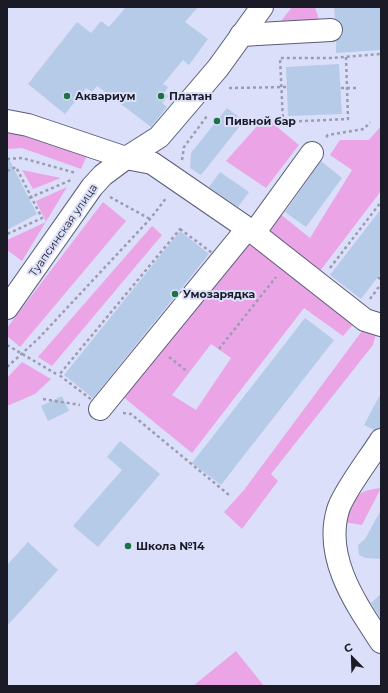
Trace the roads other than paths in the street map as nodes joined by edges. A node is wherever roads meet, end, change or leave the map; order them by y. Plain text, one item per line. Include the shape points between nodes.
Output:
1 (262, 7) edge
2 (331, 30) dead end
3 (241, 35) junction
4 (7, 121) edge
5 (312, 153) dead end
6 (126, 158) junction
7 (251, 231) junction
8 (7, 308) edge
9 (381, 325) edge
10 (100, 409) road end
11 (381, 440) edge
12 (381, 642) edge

1 - 3 street, Туапсинская улица
2 - 3 street
3 - 6 street, Туапсинская улица via 218,68 159,137
4 - 6 street via 28,125
5 - 7 street
6 - 7 street via 152,163
6 - 8 street, Туапсинская улица via 92,187
7 - 9 street via 365,320
7 - 10 street
11 - 12 street via 339,508 336,549 344,578 355,602

